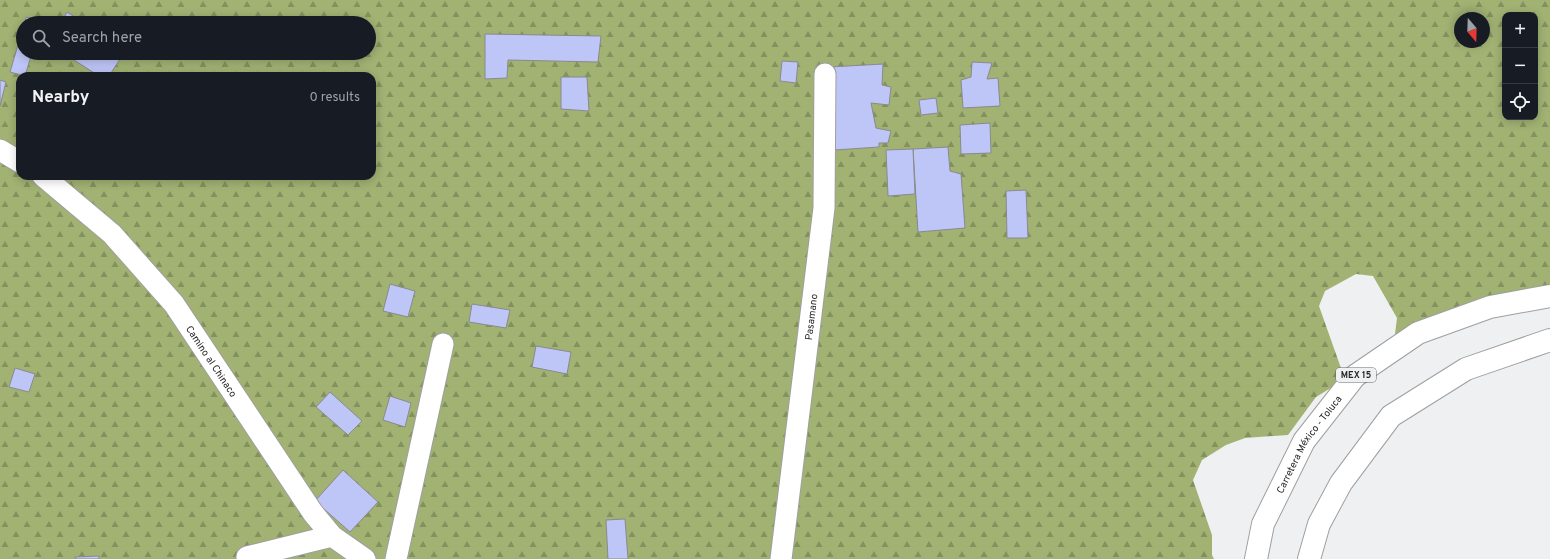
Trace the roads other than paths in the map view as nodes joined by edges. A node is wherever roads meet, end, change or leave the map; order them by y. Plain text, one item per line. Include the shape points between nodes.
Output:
1 (825, 74) dead end
2 (0, 150) edge
3 (16, 160) edge
4 (48, 180) edge
5 (1550, 296) edge
6 (1550, 340) edge
7 (443, 344) dead end
8 (332, 536) junction
9 (246, 557) dead end
10 (365, 559) edge
11 (396, 559) edge
12 (781, 559) edge
13 (1256, 559) edge
14 (1309, 559) edge

1 - 12 street, Pasamano via 824,208
2 - 3 street
4 - 8 street, Camino al Chinaco via 112,234 174,304 313,513
5 - 13 main road, Carretera México - Toluca / MEX 15 via 1490,307 1418,333 1354,376 1304,441 1263,524
6 - 14 main road via 1466,369 1391,416 1341,483 1319,524
7 - 11 street
8 - 9 street
8 - 10 street, Camino al Chinaco

